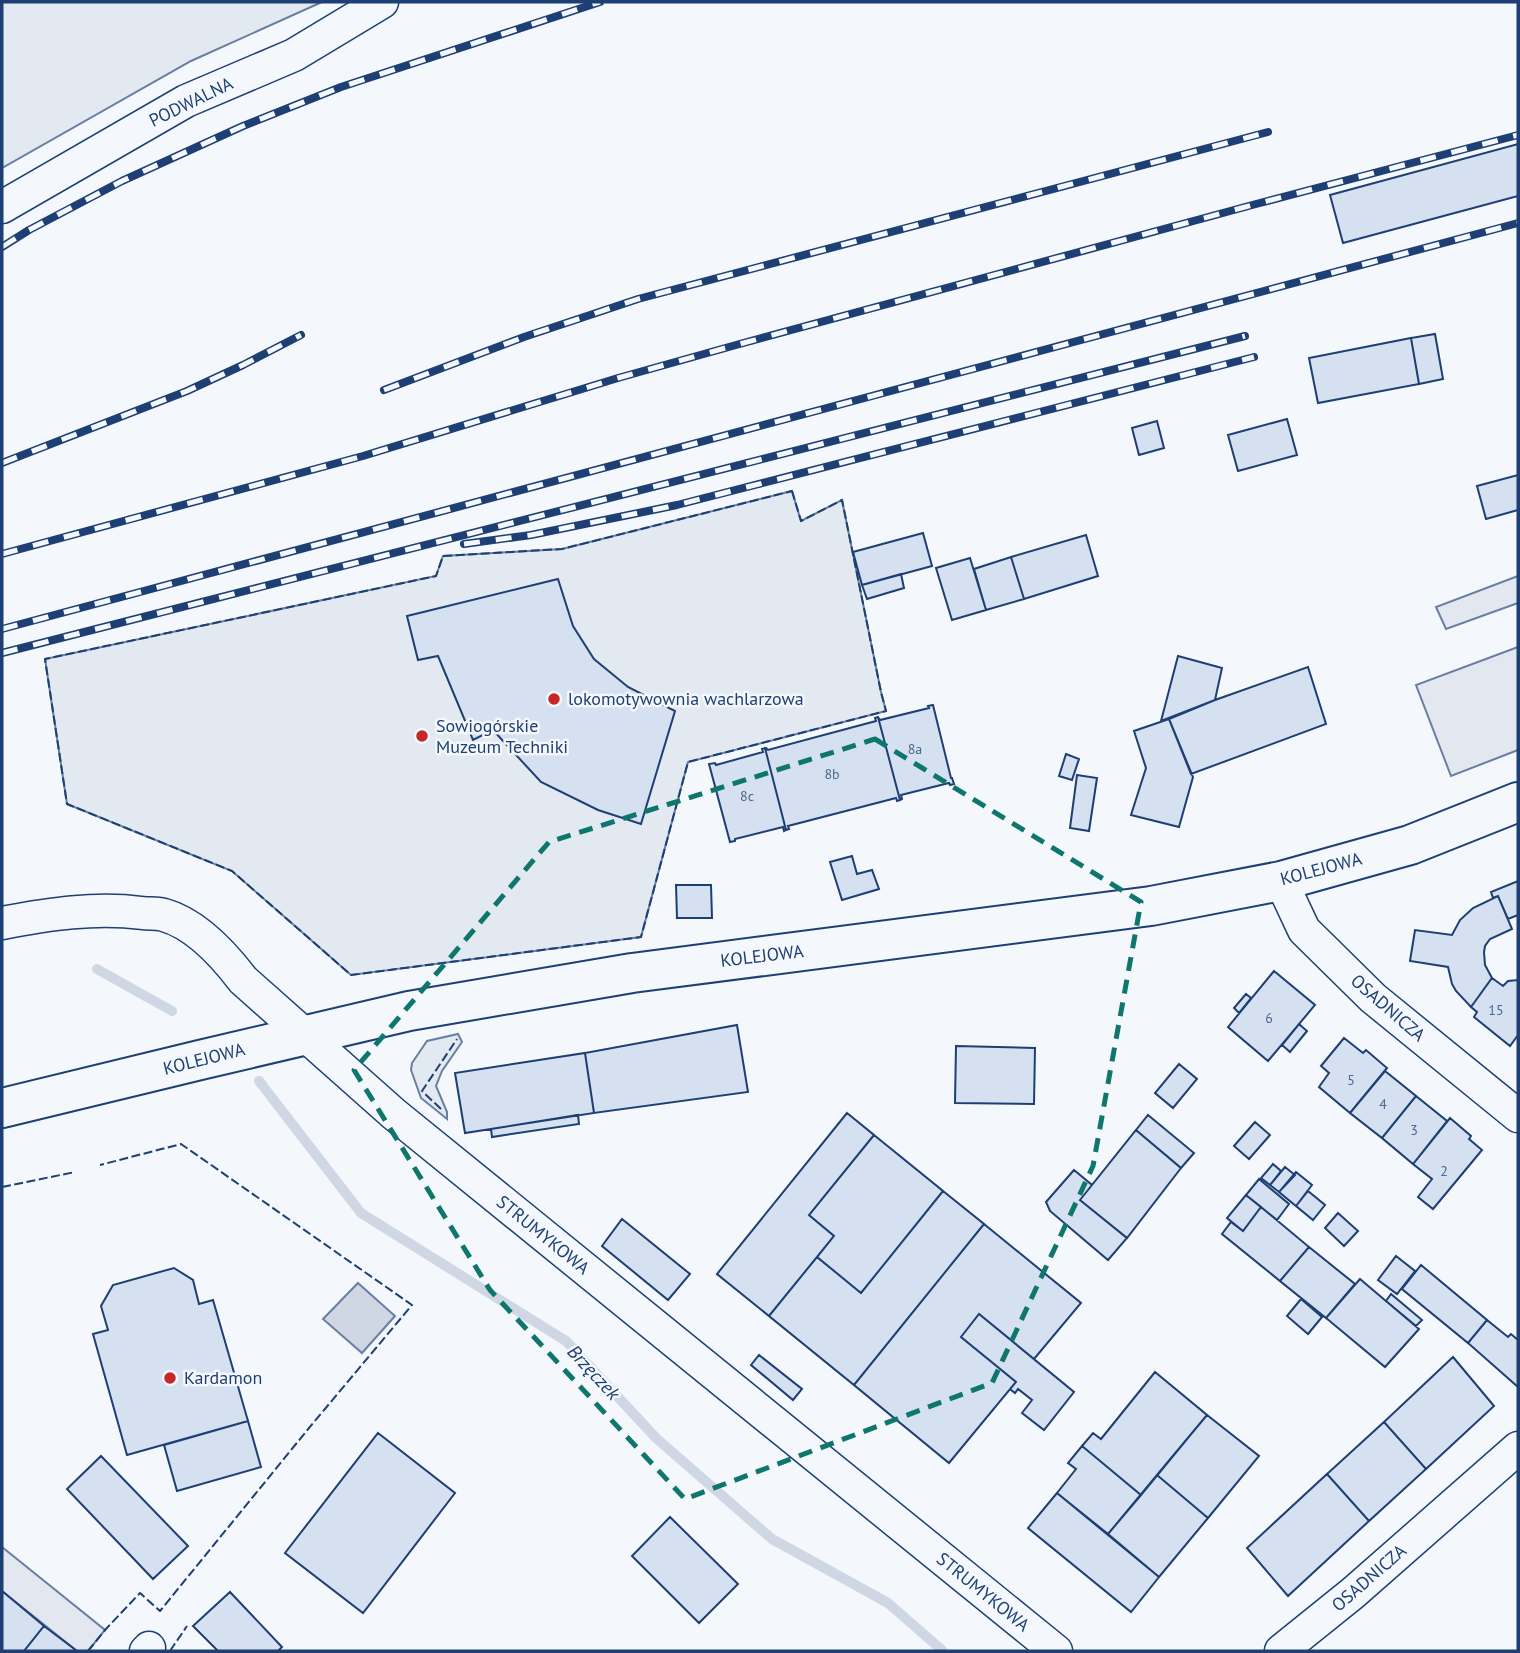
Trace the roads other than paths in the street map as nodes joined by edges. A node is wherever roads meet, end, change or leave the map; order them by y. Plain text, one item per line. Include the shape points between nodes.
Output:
1 (382, 2) edge
2 (2, 207) edge
3 (1518, 802) edge
4 (1281, 881) junction
5 (2, 923) edge
6 (304, 1035) junction
7 (2, 1108) edge
8 (1518, 1116) edge
9 (1518, 1448) edge
10 (1056, 1651) edge
11 (1281, 1651) edge

1 - 2 street, PODWALNA via 294,55 186,101
3 - 4 street, KOLEJOWA via 1410,845
4 - 6 street, KOLEJOWA via 1151,906 632,973 408,1011
4 - 8 street, OSADNICZA via 1304,930 1374,998
5 - 6 street, STRUMYKOWA via 83,911 164,915 206,940
6 - 7 street, KOLEJOWA
6 - 10 street, STRUMYKOWA via 394,1114
9 - 11 street, OSADNICZA

